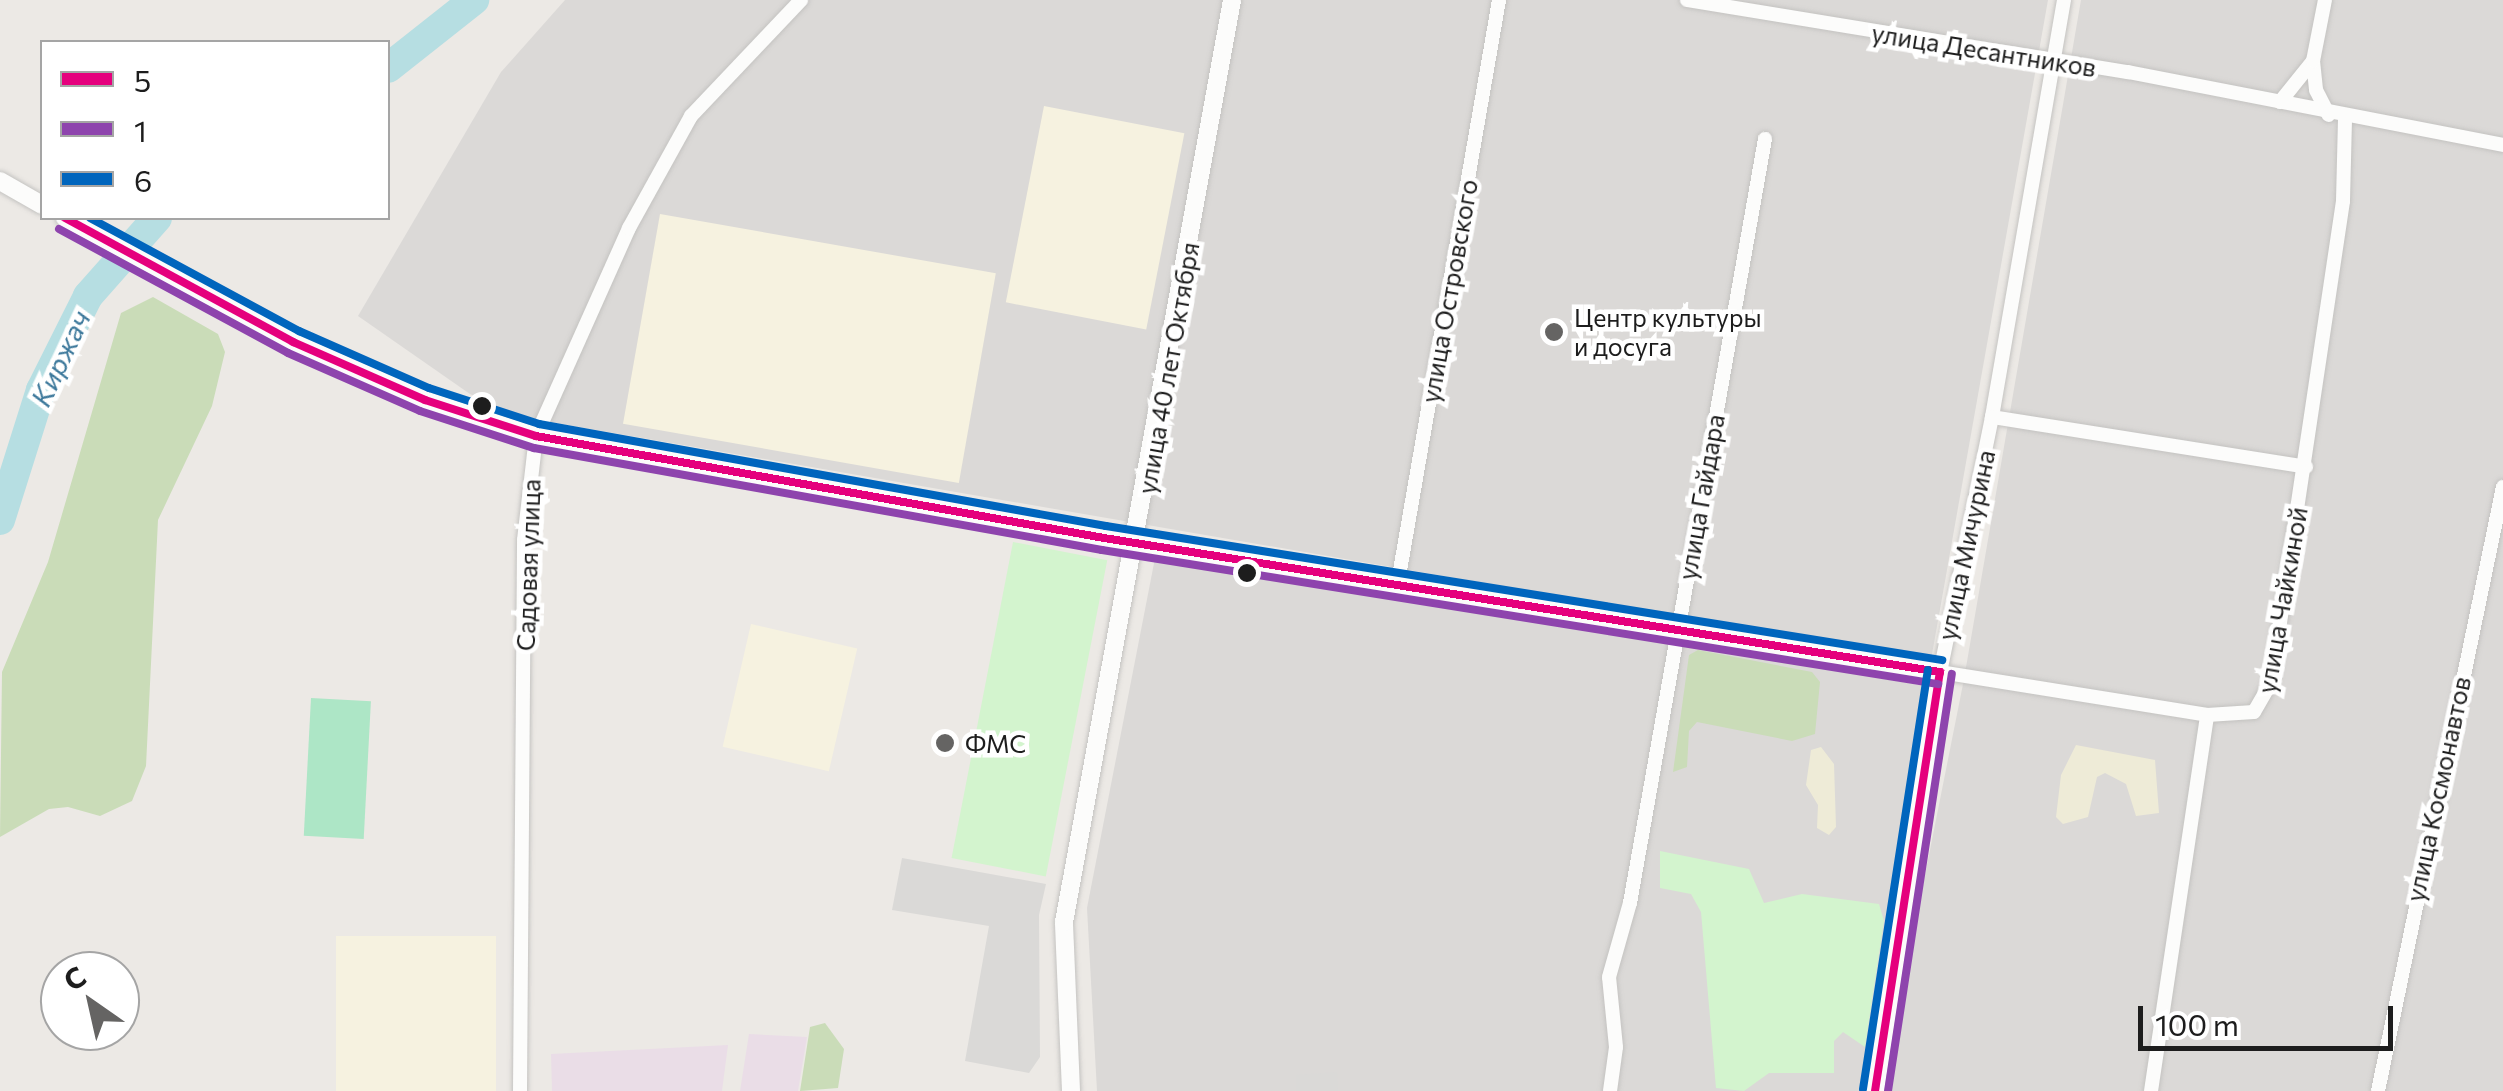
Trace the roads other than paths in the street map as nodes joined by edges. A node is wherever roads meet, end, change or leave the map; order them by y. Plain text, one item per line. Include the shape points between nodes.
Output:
1 (801, 0) edge
2 (1232, 0) edge
3 (1499, 0) edge
4 (1688, 0) edge
5 (2064, 0) edge
6 (2325, 0) edge
7 (2313, 60) junction
8 (2054, 63) junction
9 (2280, 102) junction
10 (2329, 115) junction
11 (2345, 119) junction
12 (1764, 140) dead end
13 (2503, 145) edge
14 (0, 180) edge
15 (40, 204) edge
16 (69, 220) edge
17 (1992, 417) junction
18 (536, 436) junction
19 (2306, 467) junction
20 (2503, 487) edge
21 (1134, 543) junction
22 (1398, 582) junction
23 (1678, 629) junction
24 (1940, 672) junction
25 (2207, 715) junction
26 (520, 1091) edge
27 (1071, 1091) edge
28 (1610, 1091) edge
29 (1875, 1091) edge
30 (2150, 1091) edge
31 (2378, 1091) edge

1 - 18 street, Садовая улица via 692,116 629,228
2 - 21 street, улица 40 лет Октября
3 - 22 street, улица Островского
4 - 8 street, улица Десантников
5 - 8 street, улица Мичурина
6 - 7 street
7 - 9 street
7 - 10 street via 2316,90
8 - 9 street, улица Десантников
8 - 17 street, улица Мичурина
9 - 10 street, улица Десантников
10 - 11 street, улица Десантников
11 - 13 street
11 - 19 street, улица Чайкиной via 2344,201
12 - 23 street, улица Гайдара
14 - 15 street
16 - 18 street via 227,306 425,400
17 - 19 street
17 - 24 street, улица Мичурина
18 - 21 street
18 - 26 street, Садовая улица via 524,540
19 - 25 street, улица Чайкиной via 2268,696 2243,717
20 - 31 street, улица Космонавтов
21 - 22 street
21 - 27 street, улица 40 лет Октября via 1064,922
22 - 23 street
23 - 24 street
23 - 28 street, улица Гайдара via 1630,903 1609,977 1616,1047
24 - 25 street, улица Чайкиной
24 - 29 street, улица Мичурина
25 - 30 street

